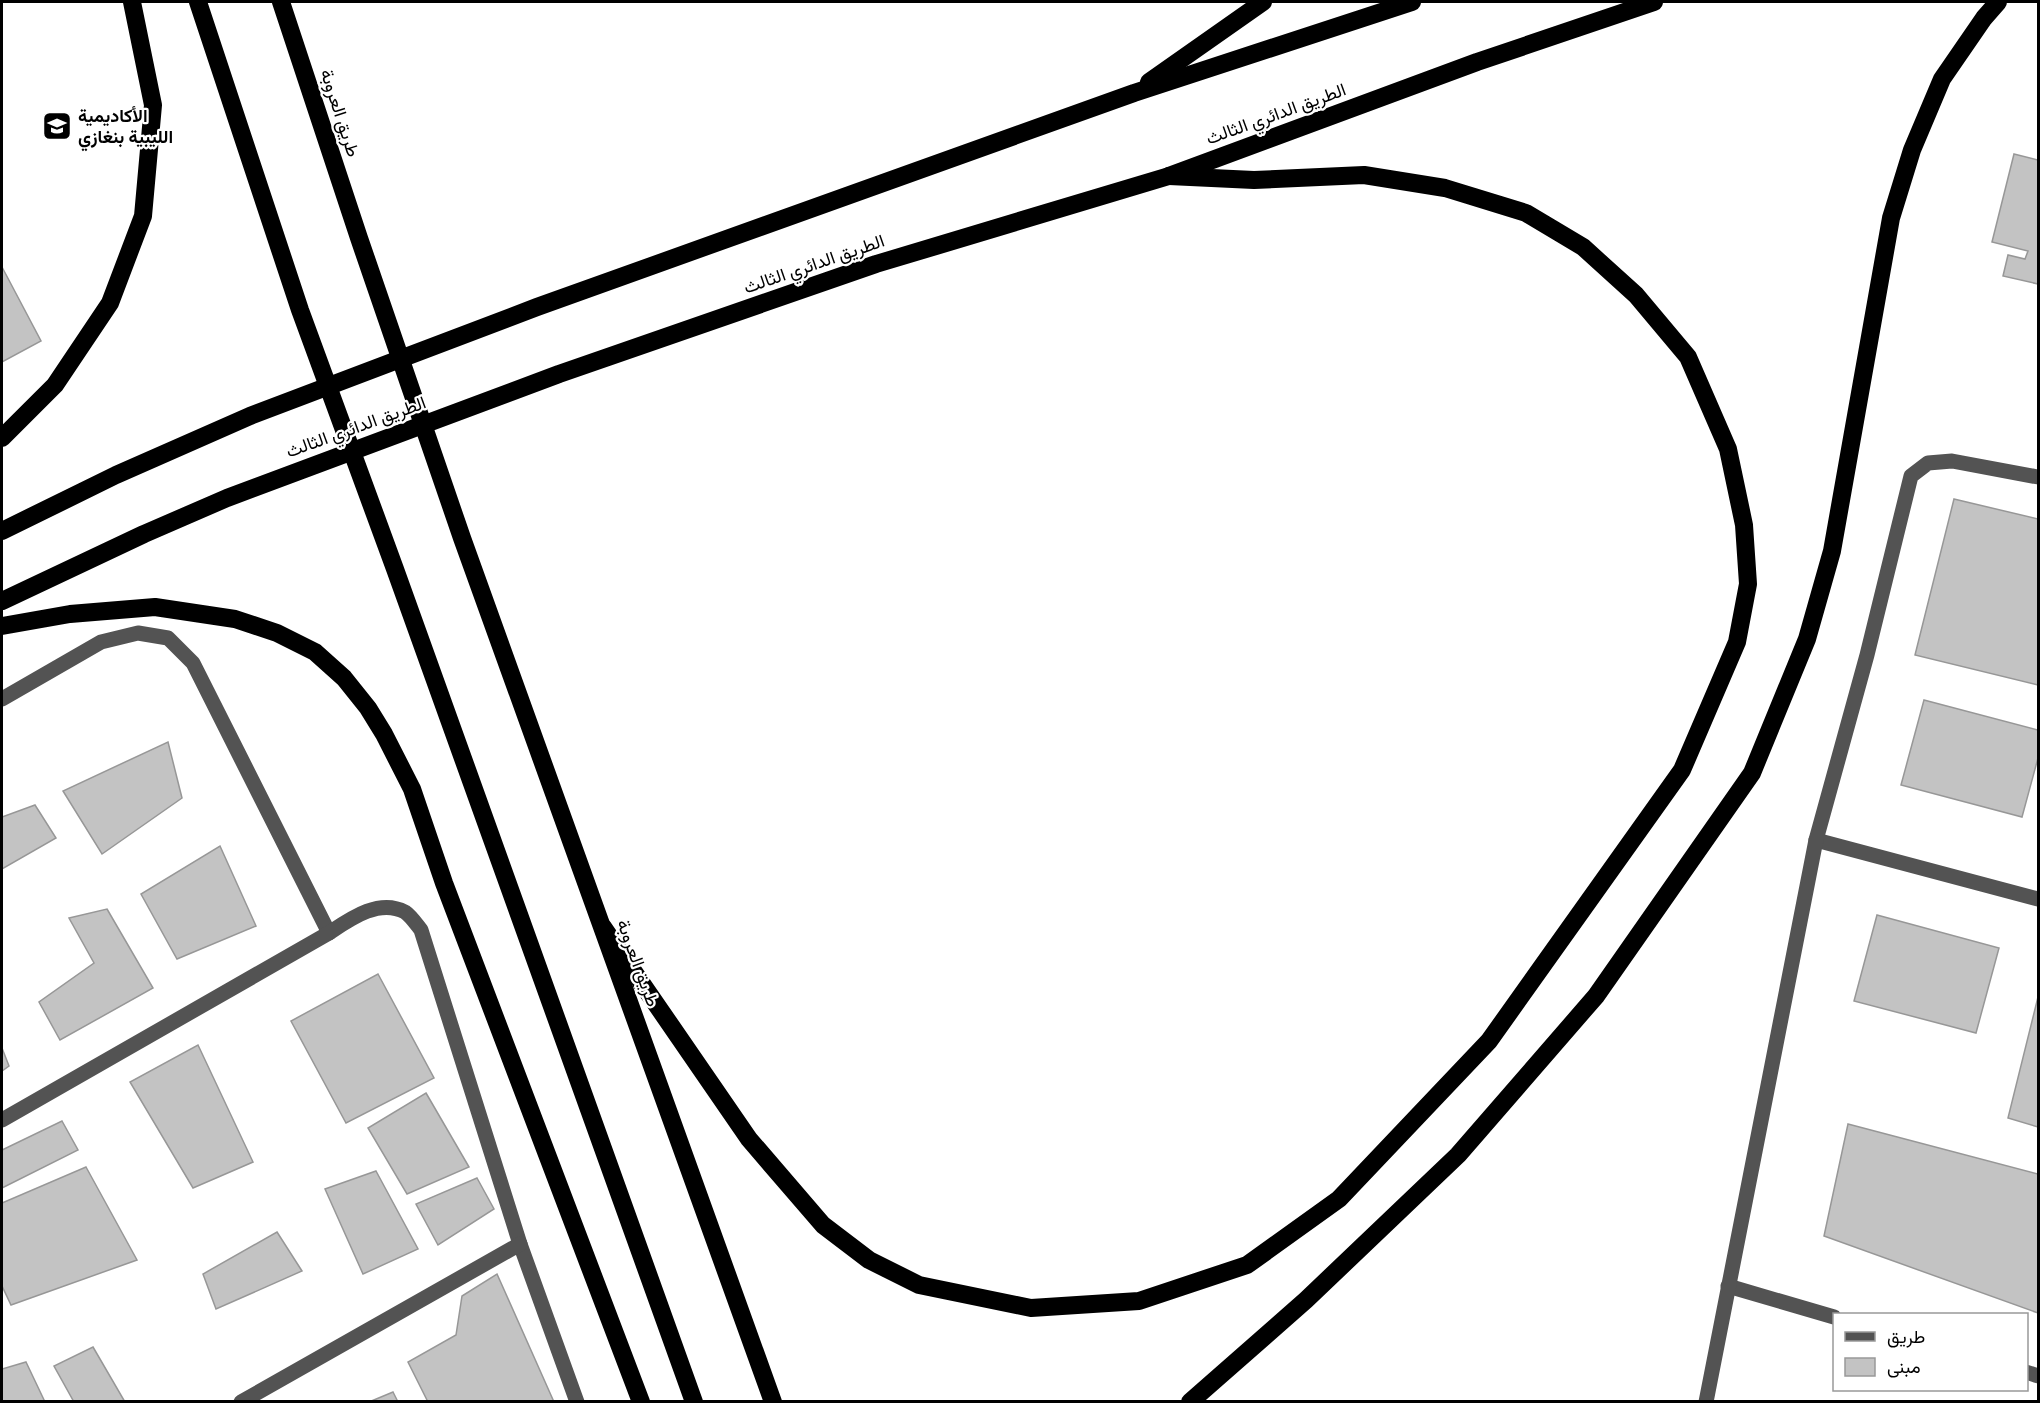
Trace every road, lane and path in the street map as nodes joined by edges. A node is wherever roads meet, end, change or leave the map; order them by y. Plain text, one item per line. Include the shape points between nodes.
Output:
1 (132, 2) edge
2 (198, 2) edge
3 (281, 2) edge
4 (1263, 2) edge
5 (1412, 2) edge
6 (1654, 2) edge
7 (1998, 2) edge
8 (1134, 93) junction
9 (1168, 176) junction
10 (2, 438) edge
11 (2038, 477) edge
12 (2, 531) edge
13 (2, 601) edge
14 (2, 626) edge
15 (2, 699) edge
16 (1816, 840) junction
17 (2038, 899) edge
18 (603, 927) junction
19 (329, 933) junction
20 (2, 1120) edge
21 (520, 1244) junction
22 (1728, 1286) junction
23 (1833, 1317) edge
24 (241, 1401) edge
25 (578, 1401) edge
26 (641, 1401) edge
27 (694, 1401) edge
28 (773, 1401) edge
29 (1190, 1401) edge
30 (1706, 1401) edge

1 - 10 highway via 153,105 143,216 110,303 55,385
2 - 27 highway via 300,310
3 - 18 highway, طريق العروبة via 462,538
4 - 8 highway
5 - 8 highway
6 - 9 highway, الطريق الدائري الثالث via 1477,62
7 - 29 highway via 1942,79 1912,150 1891,218 1832,551 1807,639 1752,773 1596,996 1458,1155 1306,1300
8 - 12 highway via 537,307 250,416
9 - 13 highway, الطريق الدائري الثالث via 876,264 559,374 227,498
9 - 18 highway via 1254,180 1364,175 1445,188 1526,213 1583,247 1636,295 1688,357 1728,448 1744,525 1748,584 1737,642 1682,771 1488,1041 1339,1199 1247,1265 1139,1301 1031,1308 919,1285 869,1260 823,1225 748,1139
11 - 16 street via 1952,461 1928,463 1911,476
14 - 26 highway via 70,614 155,607 235,619 277,633 315,652 344,678 384,734 412,789
15 - 19 street via 102,642 138,633 168,638 193,663
16 - 17 street
16 - 22 street
18 - 28 highway, طريق العروبة
19 - 20 street
19 - 21 street via 357,914 385,907 406,913 421,930
21 - 24 street
21 - 25 street
22 - 23 street
22 - 30 street

